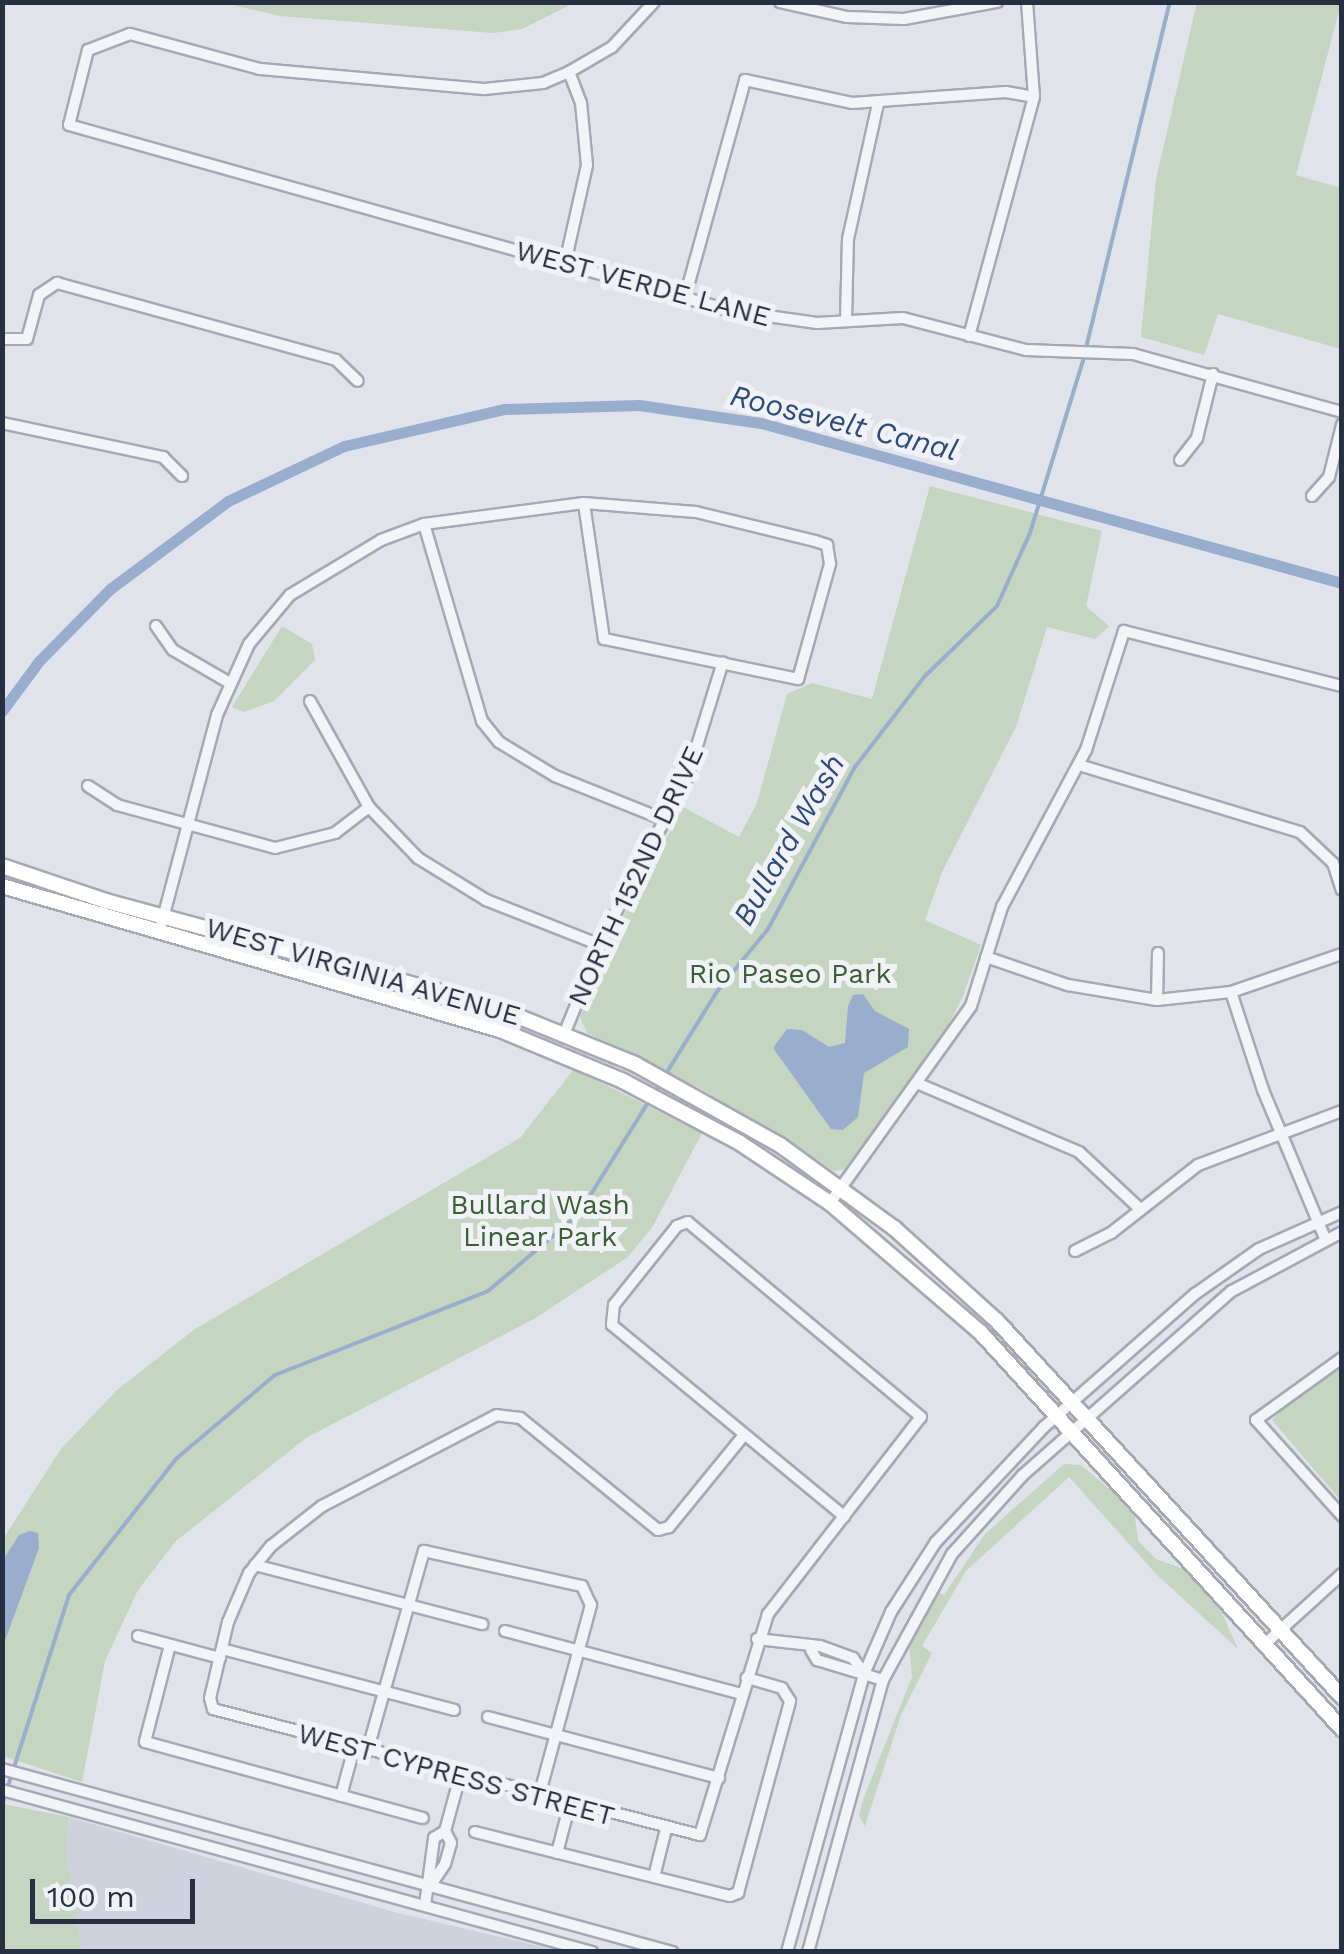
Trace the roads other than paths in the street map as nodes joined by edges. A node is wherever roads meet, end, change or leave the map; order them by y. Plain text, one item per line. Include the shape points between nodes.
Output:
1 (654, 2) edge
2 (780, 2) edge
3 (997, 2) edge
4 (1028, 2) edge
5 (569, 72) junction
6 (1034, 97) junction
7 (878, 104) junction
8 (565, 264) junction
9 (685, 297) junction
10 (846, 320) junction
11 (969, 336) junction
12 (2, 339) edge
13 (1213, 374) junction
14 (358, 381) dead end
15 (1342, 412) edge
16 (2, 423) edge
17 (1342, 425) edge
18 (1180, 460) dead end
19 (182, 476) dead end
20 (1312, 496) dead end
21 (584, 502) junction
22 (424, 524) junction
23 (156, 626) dead end
24 (723, 662) junction
25 (228, 682) junction
26 (1342, 686) edge
27 (310, 700) dead end
28 (1078, 765) junction
29 (88, 786) dead end
30 (369, 807) junction
31 (665, 820) junction
32 (188, 825) junction
33 (2, 866) edge
34 (2, 886) edge
35 (1342, 890) edge
36 (164, 916) junction
37 (159, 935) junction
38 (600, 945) junction
39 (1158, 953) dead end
40 (1342, 954) edge
41 (986, 957) junction
42 (1231, 992) junction
43 (1157, 1000) junction
44 (565, 1032) junction
45 (919, 1084) junction
46 (1342, 1111) edge
47 (1282, 1130) junction
48 (841, 1188) junction
49 (830, 1203) junction
50 (1138, 1206) junction
51 (1342, 1212) edge
52 (1318, 1220) junction
53 (1342, 1232) edge
54 (1326, 1238) junction
55 (1075, 1252) dead end
56 (1342, 1358) edge
57 (1071, 1417) junction
58 (744, 1434) junction
59 (844, 1516) junction
60 (1342, 1516) edge
61 (255, 1566) junction
62 (1342, 1574) edge
63 (406, 1605) junction
64 (482, 1624) dead end
65 (1280, 1630) junction
66 (505, 1632) dead end
67 (138, 1636) dead end
68 (757, 1639) junction
69 (1265, 1644) junction
70 (170, 1645) junction
71 (578, 1651) junction
72 (221, 1654) junction
73 (864, 1674) junction
74 (746, 1678) junction
75 (883, 1680) junction
76 (383, 1692) junction
77 (741, 1694) junction
78 (1342, 1698) edge
79 (454, 1710) dead end
80 (488, 1717) dead end
81 (1342, 1729) edge
82 (554, 1734) junction
83 (354, 1748) junction
84 (368, 1752) junction
85 (2, 1770) edge
86 (460, 1776) junction
87 (720, 1778) junction
88 (2, 1790) edge
89 (342, 1796) junction
90 (539, 1796) junction
91 (570, 1803) junction
92 (423, 1818) dead end
93 (666, 1830) junction
94 (475, 1832) dead end
95 (558, 1853) junction
96 (654, 1877) junction
97 (430, 1886) junction
98 (425, 1905) junction
99 (592, 1952) edge
100 (672, 1952) edge
101 (787, 1952) edge
102 (808, 1952) edge

1 - 5 street via 612,47
2 - 3 street via 847,17 904,20
4 - 6 street
5 - 8 street via 581,103 587,164
5 - 8 street, WEST VERDE LANE via 484,89 260,69 130,34 88,50 69,125
6 - 7 street via 1006,92
6 - 11 street
7 - 9 street via 745,80
7 - 10 street via 848,238
8 - 9 street, WEST VERDE LANE
9 - 10 street, WEST VERDE LANE via 782,322
10 - 11 street, WEST VERDE LANE via 902,318
11 - 13 street, WEST VERDE LANE via 1026,350 1133,354
12 - 14 street via 27,339 44,288 67,285 336,360
13 - 15 street, WEST VERDE LANE
13 - 18 street via 1197,438
16 - 19 street via 163,456
17 - 20 street via 1329,477
21 - 22 street
21 - 24 street via 604,639
21 - 24 street via 696,512 827,545 830,564 798,679
22 - 25 street via 353,554 290,595 248,644
22 - 31 street via 478,708 499,742 537,767
23 - 25 street via 173,650
24 - 31 street, NORTH 152ND DRIVE via 693,760
25 - 32 street
26 - 28 street via 1124,631
27 - 30 street
28 - 35 street via 1300,832 1333,863
28 - 41 street via 1002,907
29 - 32 street via 118,805
30 - 32 street via 335,833 293,848
30 - 38 street via 444,878
31 - 38 street, NORTH 152ND DRIVE
32 - 36 street
33 - 36 main road, WEST VIRGINIA AVENUE
34 - 37 main road, WEST VIRGINIA AVENUE
36 - 37 street
36 - 44 main road, WEST VIRGINIA AVENUE via 407,979
37 - 49 main road, WEST VIRGINIA AVENUE via 468,1019 624,1081
38 - 44 street, NORTH 152ND DRIVE
39 - 43 street
40 - 42 street
41 - 43 street via 1068,985
41 - 45 street via 970,1006
42 - 43 street
42 - 47 street
44 - 48 main road, WEST VIRGINIA AVENUE via 688,1090
45 - 48 street
45 - 50 street via 1079,1152
46 - 47 street
47 - 50 street via 1198,1166
47 - 52 street
48 - 49 street
48 - 57 main road, WEST VIRGINIA AVENUE via 977,1302
49 - 57 main road, WEST VIRGINIA AVENUE
50 - 55 street via 1111,1232
51 - 52 street
52 - 54 street
52 - 57 street via 1216,1278
53 - 54 street
54 - 57 street via 1232,1291
56 - 60 street via 1256,1420
57 - 65 main road
57 - 69 main road
57 - 73 street via 974,1495 936,1542 891,1612
57 - 75 street via 952,1554
58 - 59 street
58 - 59 street via 612,1325 608,1314 677,1226 688,1222 922,1418
58 - 61 street via 669,1527 658,1530 511,1412 322,1506
59 - 68 street via 784,1590
61 - 63 street
61 - 72 street
62 - 65 street
63 - 64 street
63 - 71 street via 424,1550 582,1586 590,1595
63 - 76 street
65 - 69 street
65 - 78 main road
66 - 71 street
67 - 70 street
68 - 73 street via 820,1646 853,1658
68 - 74 street
69 - 81 main road
70 - 72 street
70 - 89 street via 145,1742
71 - 77 street
71 - 82 street
72 - 76 street
72 - 83 street, WEST CYPRESS STREET via 210,1698 214,1709
73 - 75 street
73 - 101 street
74 - 77 street
74 - 96 street via 790,1694 738,1893
75 - 102 street
76 - 79 street
76 - 84 street
77 - 87 street
80 - 82 street
82 - 87 street
82 - 90 street
83 - 84 street, WEST CYPRESS STREET
83 - 89 street
84 - 86 street, WEST CYPRESS STREET
85 - 97 street
86 - 90 street, WEST CYPRESS STREET
86 - 97 street via 445,1831 448,1854
87 - 93 street, WEST CYPRESS STREET via 700,1835
88 - 98 street
89 - 92 street
90 - 91 street, WEST CYPRESS STREET
91 - 93 street, WEST CYPRESS STREET
91 - 95 street
93 - 96 street
94 - 95 street
95 - 96 street
97 - 98 street
97 - 100 street
98 - 99 street

